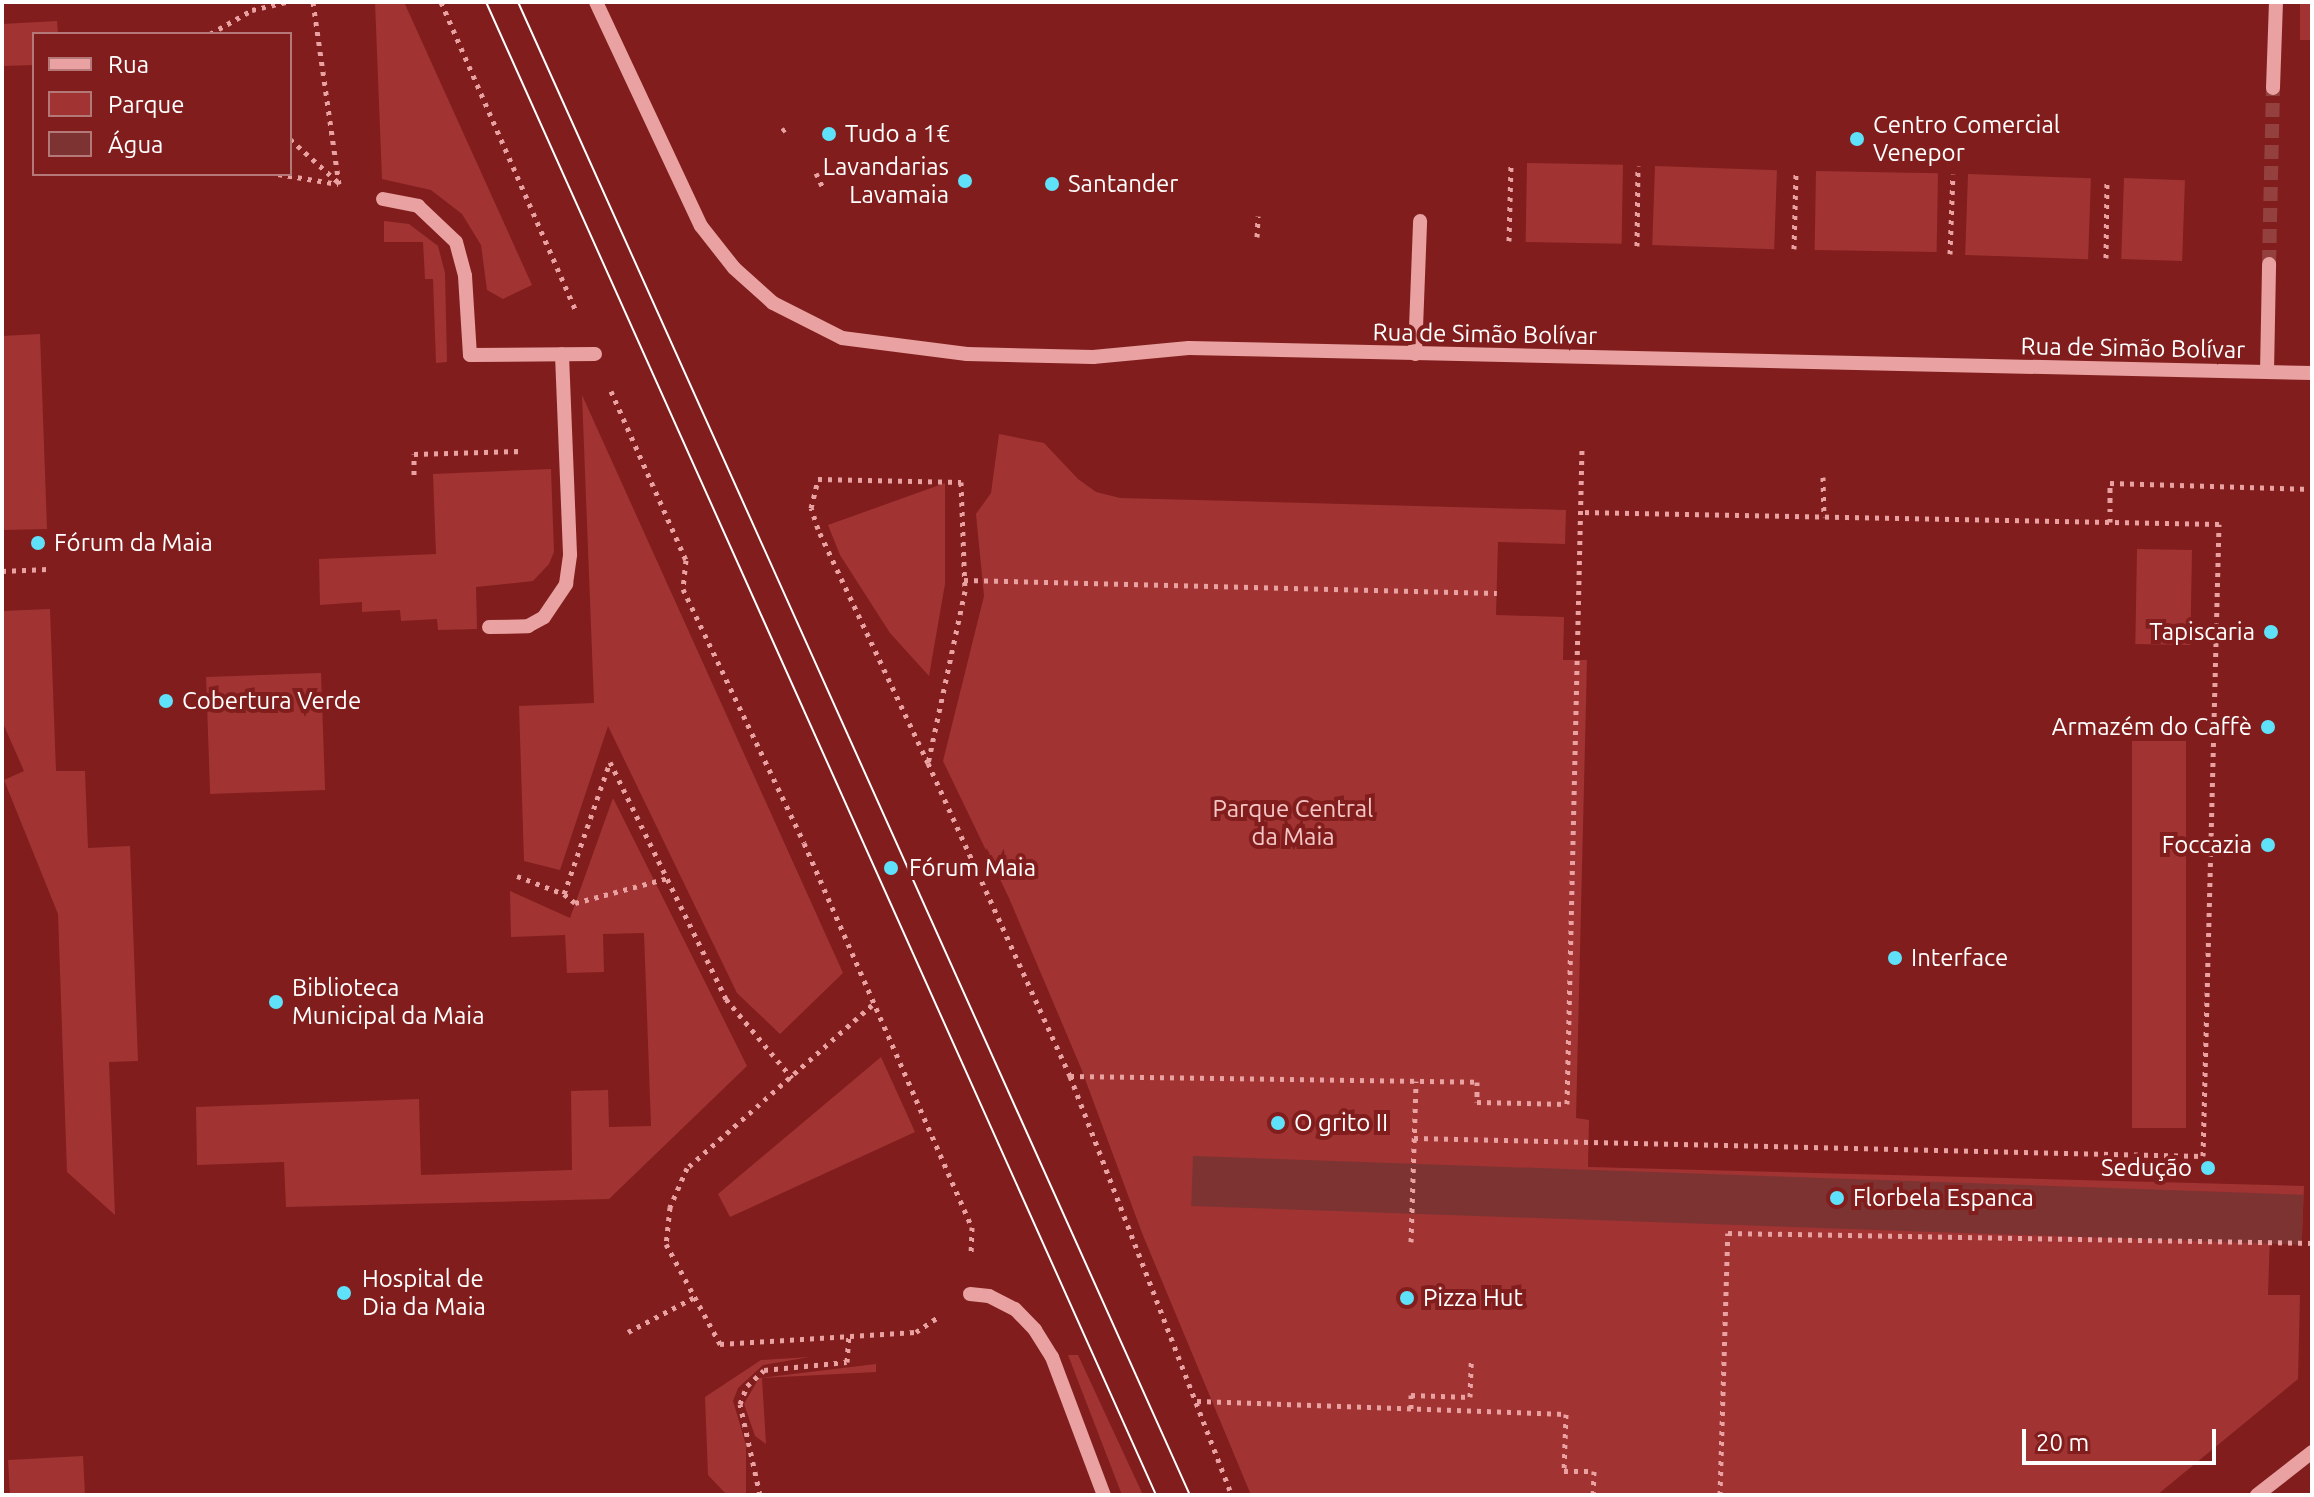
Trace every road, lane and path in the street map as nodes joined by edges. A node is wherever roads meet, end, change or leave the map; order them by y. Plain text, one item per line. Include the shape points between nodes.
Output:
1 (252, 2) edge
2 (288, 2) edge
3 (313, 2) edge
4 (441, 2) edge
5 (596, 2) edge
6 (2276, 2) edge
7 (252, 10) junction
8 (214, 32) edge
9 (2273, 88) tunnel mouth
10 (292, 141) edge
11 (1511, 162) dead end
12 (1638, 166) dead end
13 (1796, 170) dead end
14 (816, 173) dead end
15 (1953, 174) dead end
16 (290, 176) edge
17 (2107, 179) dead end
18 (339, 184) junction
19 (823, 188) dead end
20 (876, 196) dead end
21 (383, 199) dead end
22 (869, 200) dead end
23 (1258, 216) dead end
24 (1420, 221) dead end
25 (1257, 237) dead end
26 (1509, 241) dead end
27 (1637, 246) dead end
28 (1794, 249) dead end
29 (1950, 254) dead end
30 (2106, 258) dead end
31 (2269, 264) tunnel mouth
32 (562, 354) junction
33 (595, 354) junction
34 (1415, 354) junction
35 (2267, 372) junction
36 (2312, 373) edge
37 (1582, 446) dead end
38 (503, 451) dead end
39 (414, 475) dead end
40 (1823, 477) dead end
41 (2312, 489) edge
42 (1580, 512) junction
43 (1824, 517) junction
44 (2110, 522) junction
45 (48, 569) dead end
46 (2, 571) edge
47 (964, 580) junction
48 (1497, 593) dead end
49 (489, 627) dead end
50 (928, 763) junction
51 (517, 876) dead end
52 (668, 878) junction
53 (564, 894) junction
54 (872, 1005) junction
55 (1070, 1076) junction
56 (792, 1078) junction
57 (1416, 1081) junction
58 (1414, 1138) junction
59 (1411, 1242) dead end
60 (2312, 1243) edge
61 (970, 1294) joint
62 (695, 1297) junction
63 (628, 1332) dead end
64 (916, 1332) dead end
65 (849, 1335) junction
66 (1471, 1359) dead end
67 (1197, 1401) junction
68 (1411, 1409) junction
69 (2312, 1452) edge
70 (760, 1495) edge
71 (1104, 1495) edge
72 (1232, 1495) edge
73 (1593, 1495) edge
74 (1720, 1495) edge
75 (2257, 1495) edge

1 - 7 path
2 - 7 path
3 - 18 path
4 - 33 path
5 - 34 street, Rua de Simão Bolívar via 701,226 734,268 773,303 818,329 867,342 967,354 1093,357 1189,348
6 - 9 street
7 - 8 path
10 - 18 path
11 - 26 path
12 - 27 path
13 - 28 path
14 - 19 path
15 - 29 path
16 - 18 path
17 - 30 path
20 - 22 path
21 - 32 street via 418,206 456,242 465,276 470,355
23 - 25 path
24 - 34 street
31 - 35 street
32 - 33 street
32 - 49 street via 570,554 566,584 544,617 528,626
33 - 54 path via 686,560 683,589 804,843
34 - 35 street, Rua de Simão Bolívar
35 - 36 street, Rua de Simão Bolívar
37 - 42 path
38 - 39 path via 414,454
40 - 43 path
41 - 44 path via 2110,483
42 - 43 path
42 - 57 path via 1567,1104 1477,1102 1477,1082
43 - 44 path
44 - 58 path via 2219,524 2203,1156
45 - 46 path
47 - 48 path
47 - 50 path
47 - 50 path via 961,482 818,479 811,508 818,529
50 - 55 path
51 - 53 path
52 - 53 path via 575,903
52 - 53 path via 610,762
52 - 56 path via 726,999
54 - 56 path
54 - 61 path via 972,1227
55 - 57 path
55 - 67 path
56 - 62 path via 687,1168 676,1188 666,1244
57 - 58 path
58 - 59 path
60 - 74 path via 1728,1233
61 - 71 street via 989,1296 1015,1309 1035,1330 1052,1357
62 - 63 path
62 - 65 path via 720,1344
64 - 65 path
65 - 70 path via 847,1362 764,1370 747,1386 740,1404
66 - 68 path via 1470,1397 1411,1395
67 - 68 path
67 - 72 path
68 - 73 path via 1566,1414 1564,1471 1594,1471
69 - 75 street

